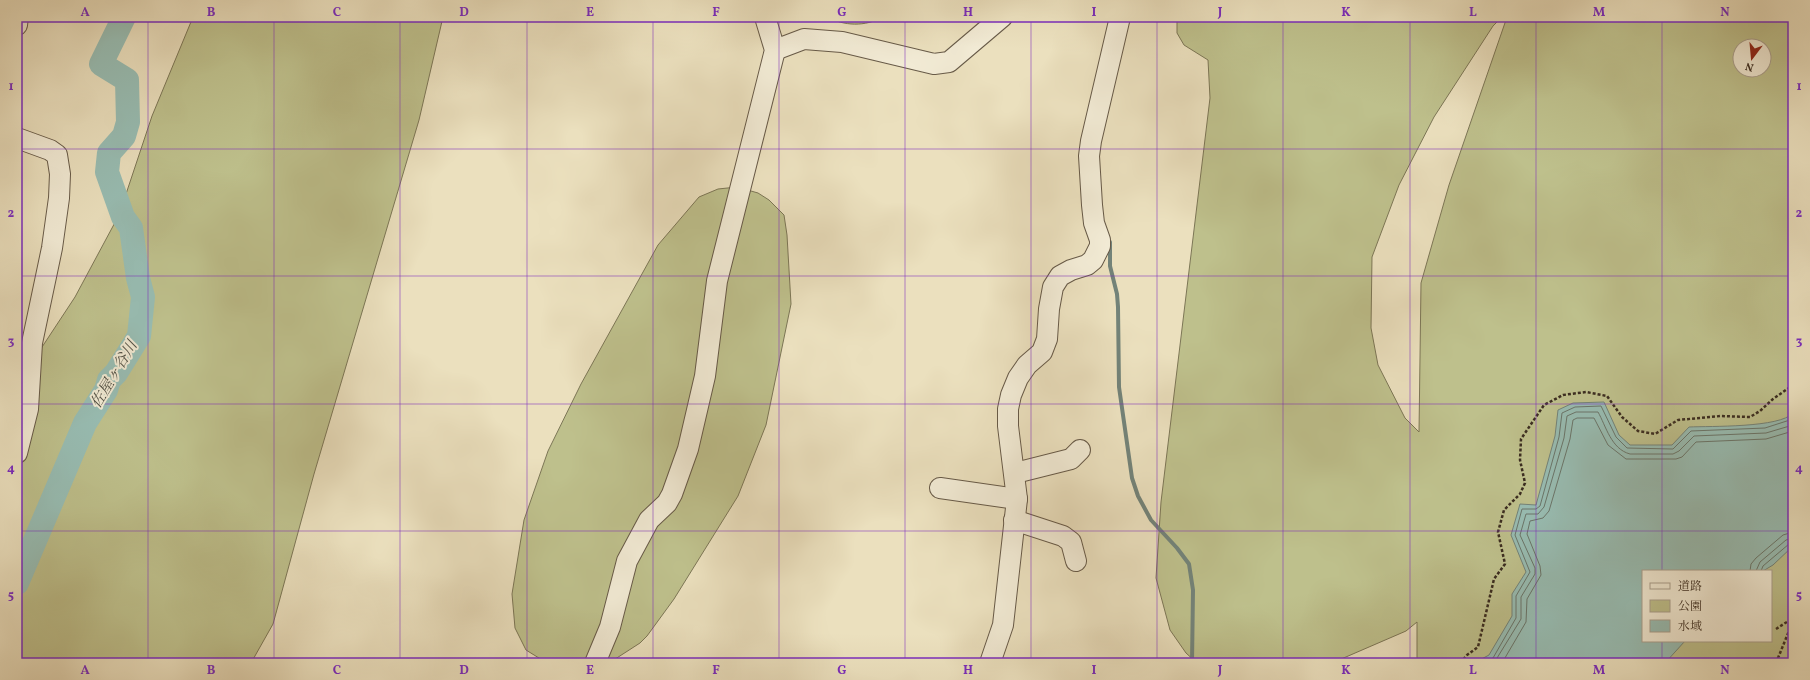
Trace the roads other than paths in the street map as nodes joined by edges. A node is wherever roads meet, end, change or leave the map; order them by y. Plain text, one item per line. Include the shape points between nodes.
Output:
1 (18, 17) edge
2 (765, 17) edge
3 (1002, 17) edge
4 (1120, 17) edge
5 (17, 25) edge
6 (775, 50) junction
7 (17, 138) edge
8 (1080, 450) dead end
9 (17, 453) edge
10 (1014, 473) junction
11 (940, 488) dead end
12 (1017, 499) junction
13 (1014, 520) junction
14 (1076, 561) dead end
15 (595, 663) edge
16 (990, 663) edge

1 - 5 street
2 - 6 street
3 - 6 street via 949,62 934,64 842,42 804,39
4 - 10 street via 1089,156 1093,217 1100,246 1093,260 1060,276 1053,287 1047,339 1042,352 1027,365 1011,395 1008,426
6 - 15 street via 717,281 705,376 688,449 667,503 648,520 627,561 610,627
7 - 9 street via 57,155 60,198 32,343 28,409
8 - 10 street via 1070,459
10 - 12 street
11 - 12 street
12 - 13 street
13 - 14 street via 1063,536 1072,542
13 - 16 street via 1003,625

